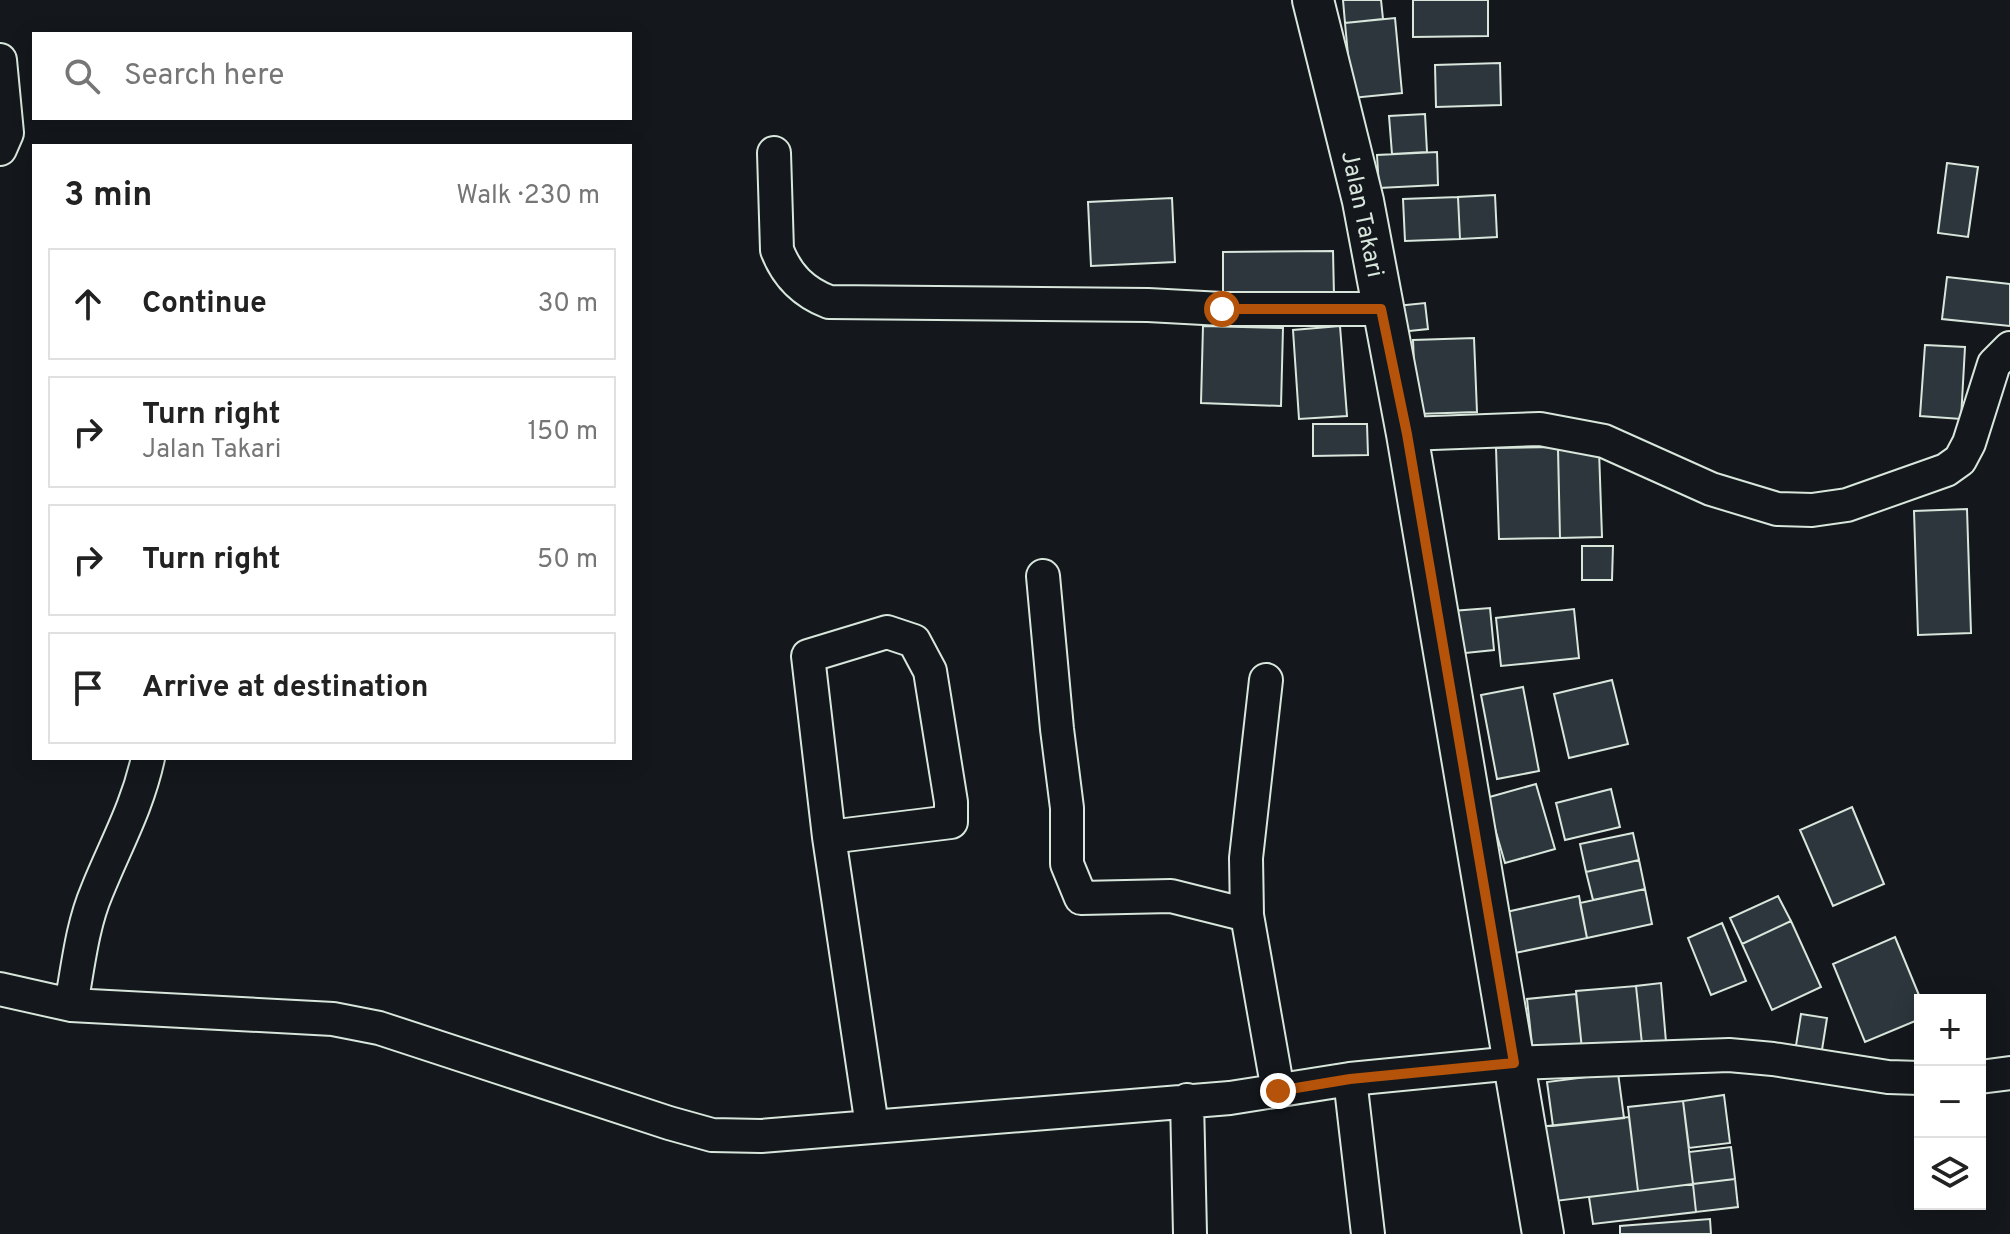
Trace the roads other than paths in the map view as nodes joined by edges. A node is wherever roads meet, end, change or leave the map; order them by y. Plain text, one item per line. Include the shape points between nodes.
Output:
1 (1313, 0) edge
2 (0, 60) edge
3 (0, 149) edge
4 (774, 153) dead end
5 (1381, 309) junction
6 (2010, 348) edge
7 (1407, 434) junction
8 (1043, 576) dead end
9 (1266, 680) dead end
10 (148, 760) edge
11 (829, 837) junction
12 (1247, 915) junction
13 (0, 989) edge
14 (71, 1005) junction
15 (1514, 1063) junction
16 (2010, 1073) edge
17 (1986, 1076) edge
18 (1914, 1078) edge
19 (1350, 1079) junction
20 (1278, 1091) junction
21 (1187, 1100) junction
22 (872, 1126) junction
23 (1190, 1234) edge
24 (1368, 1234) edge
25 (1543, 1234) edge

1 - 5 street, Jalan Takari via 1363,201
2 - 3 street via 7,133
4 - 5 street via 777,250 798,284 829,302
5 - 7 street, Jalan Takari
6 - 7 street via 1994,364 1960,460 1946,470 1847,505 1812,510 1777,509 1711,489 1604,441 1540,429
7 - 15 street, Jalan Takari
8 - 12 street via 1067,808 1067,864 1081,898 1171,896
9 - 12 street via 1246,858
10 - 14 street via 86,924
11 - 11 street via 808,656 887,632 914,641 930,671 951,822
11 - 22 street
12 - 20 street
13 - 14 street
14 - 22 street via 333,1019 379,1028 712,1135
15 - 18 street via 1729,1055
15 - 19 street
15 - 25 street, Jalan Takari
16 - 17 street
19 - 20 street
19 - 24 street
20 - 21 street
21 - 22 street
21 - 23 street

